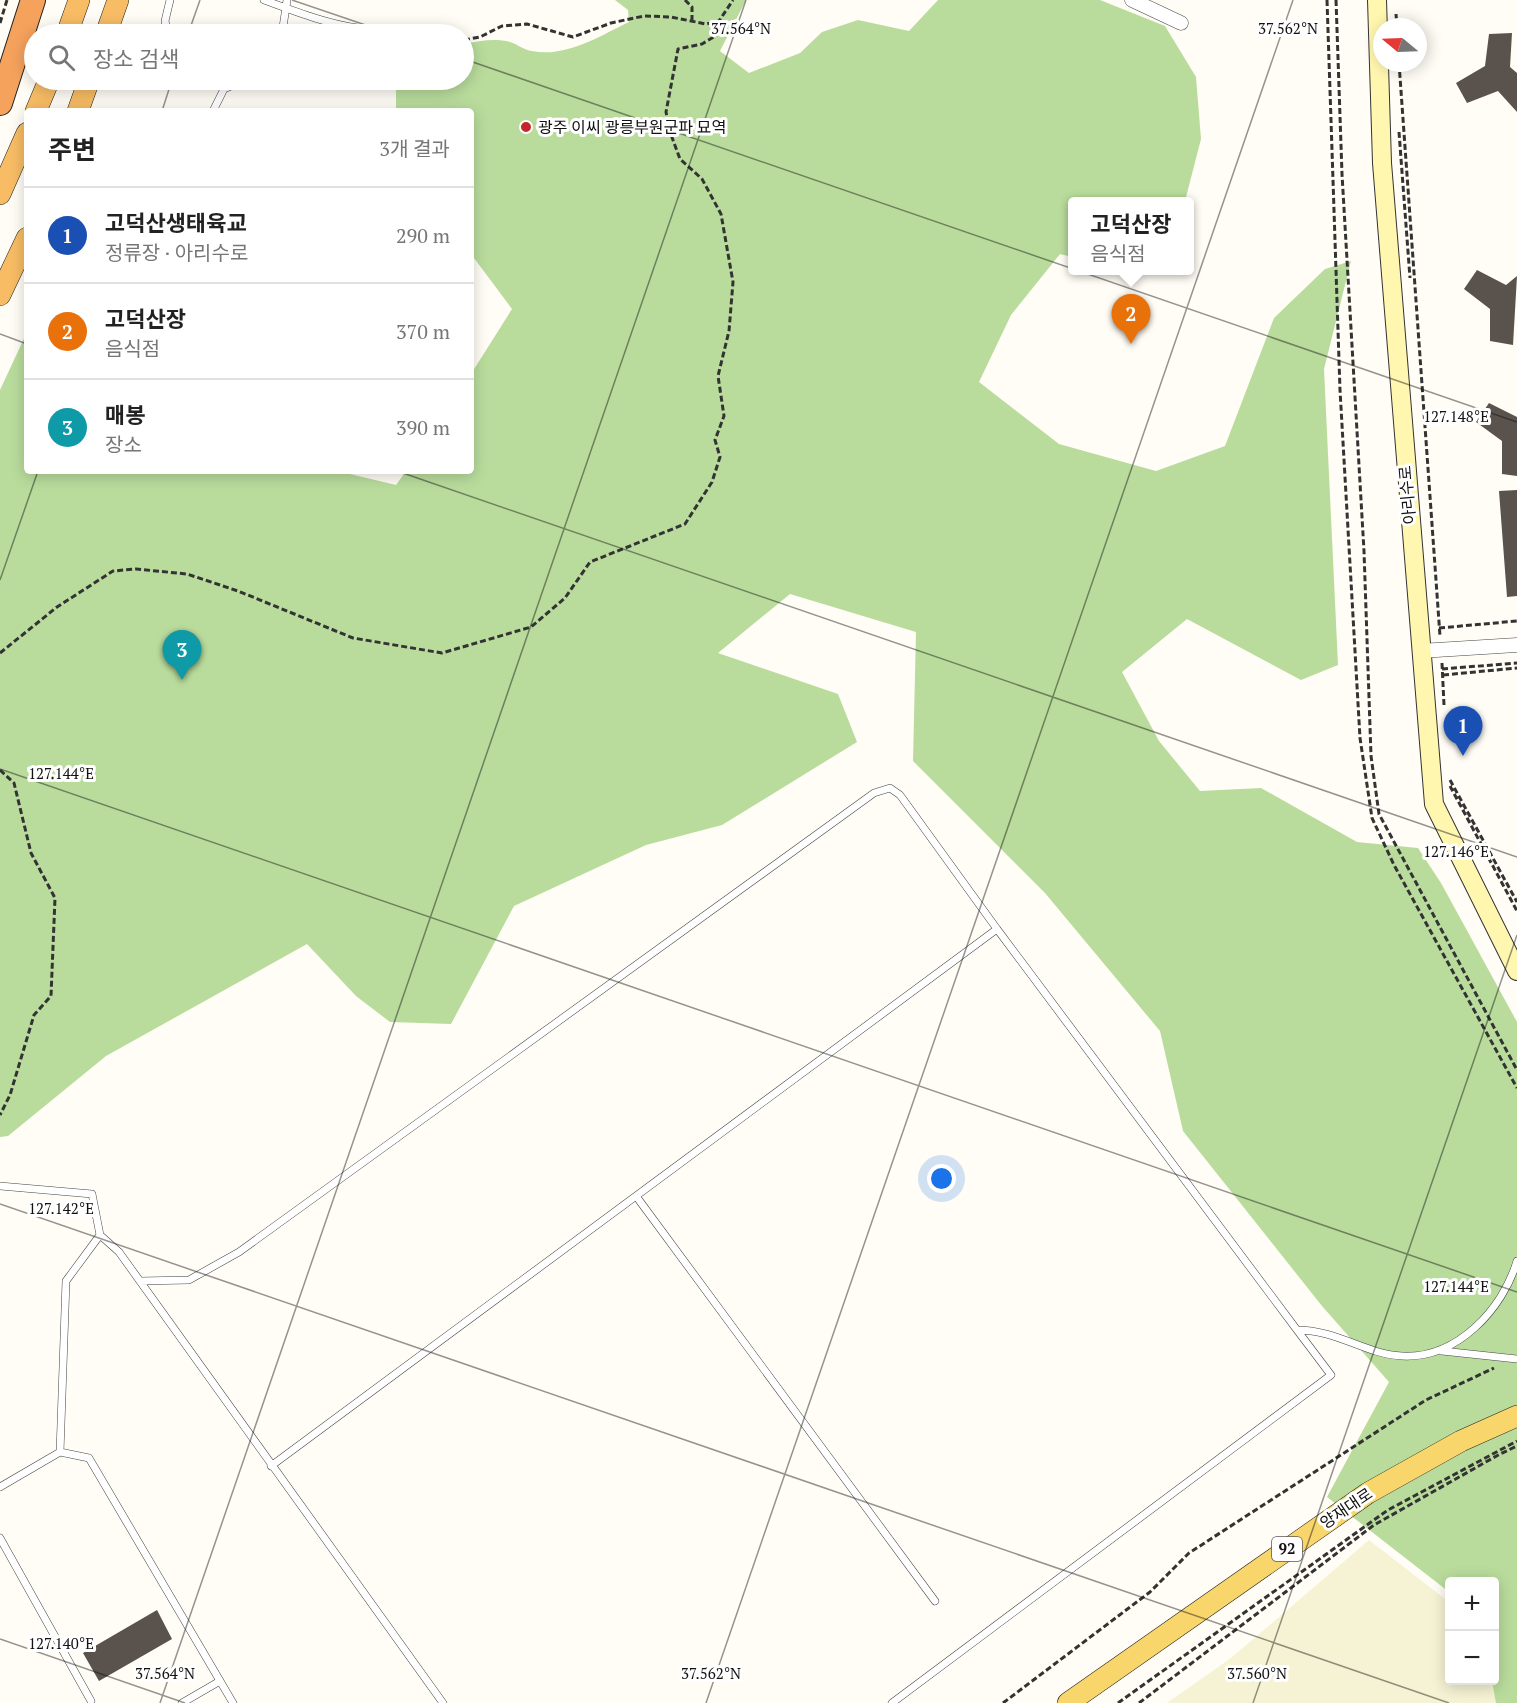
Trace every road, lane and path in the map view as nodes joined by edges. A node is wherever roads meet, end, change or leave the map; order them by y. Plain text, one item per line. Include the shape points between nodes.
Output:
1 (7, 0) edge
2 (33, 0) edge
3 (79, 0) edge
4 (118, 0) edge
5 (170, 0) edge
6 (264, 0) edge
7 (685, 0) edge
8 (734, 0) edge
9 (1132, 0) edge
10 (1327, 0) edge
11 (1336, 0) edge
12 (1377, 0) edge
13 (285, 4) edge
14 (719, 21) junction
15 (0, 22) edge
16 (1181, 22) dead end
17 (692, 23) junction
18 (25, 24) edge
19 (71, 24) edge
20 (110, 24) edge
21 (166, 24) edge
22 (285, 24) edge
23 (345, 24) edge
24 (24, 28) edge
25 (474, 38) edge
26 (1395, 72) edge
27 (1400, 72) edge
28 (45, 90) edge
29 (85, 90) edge
30 (224, 90) edge
31 (0, 103) edge
32 (37, 108) edge
33 (79, 108) edge
34 (214, 108) edge
35 (24, 140) edge
36 (0, 194) edge
37 (24, 244) edge
38 (0, 295) edge
39 (1517, 621) edge
40 (1439, 628) junction
41 (1517, 645) edge
42 (1432, 651) junction
43 (0, 653) edge
44 (1517, 663) edge
45 (1517, 668) edge
46 (1440, 669) junction
47 (1443, 675) junction
48 (1444, 709) dead end
49 (1441, 713) dead end
50 (0, 770) edge
51 (1517, 902) edge
52 (1517, 911) edge
53 (997, 929) junction
54 (1517, 971) edge
55 (1517, 1070) edge
56 (1517, 1088) edge
57 (0, 1115) edge
58 (0, 1186) edge
59 (636, 1196) junction
60 (100, 1235) junction
61 (1517, 1261) edge
62 (140, 1281) junction
63 (1297, 1330) junction
64 (1439, 1351) junction
65 (1516, 1359) edge
66 (1517, 1416) edge
67 (1517, 1441) edge
68 (1517, 1446) edge
69 (60, 1452) junction
70 (271, 1466) junction
71 (0, 1487) edge
72 (0, 1538) edge
73 (935, 1601) dead end
74 (220, 1681) junction
75 (91, 1701) dead end
76 (182, 1703) edge
77 (233, 1703) edge
78 (443, 1703) edge
79 (892, 1703) edge
80 (1003, 1703) edge
81 (1068, 1703) edge
82 (1118, 1703) edge
83 (1138, 1703) edge

1 - 15 path
2 - 18 highway
3 - 19 highway
4 - 20 highway
5 - 21 lane
6 - 13 lane
7 - 17 path via 692,7
8 - 14 path
9 - 16 street
10 - 56 path via 1340,390 1360,738 1372,818
11 - 55 path via 1371,756 1379,814
12 - 42 main road, 아리수로 via 1382,163
13 - 22 lane
13 - 23 lane
14 - 17 path
14 - 43 path via 717,35 708,42 678,49 666,112 680,159 702,179 721,214 733,282 729,331 718,376 724,416 715,440 720,457 712,482 685,524 590,562 565,598 531,627 442,653 353,638 187,574 136,569 113,571 57,607
17 - 25 path via 644,16 573,37 527,24 502,26
24 - 31 highway
26 - 42 path
27 - 40 path
28 - 32 highway
29 - 33 highway
30 - 34 lane
35 - 36 highway
37 - 38 highway
39 - 40 path
40 - 42 path
41 - 42 street
42 - 46 path
42 - 54 main road, 아리수로 via 1434,804
44 - 46 path
45 - 47 path
46 - 47 path
46 - 49 path
47 - 48 path
50 - 57 path via 14,783 31,853 55,898 51,996 34,1015 10,1095
51 - 52 path via 1447,778
53 - 59 lane
53 - 62 lane via 900,795 890,788 873,793 240,1252 189,1280
53 - 63 lane
58 - 60 lane via 92,1194
59 - 70 lane
59 - 73 lane
60 - 62 lane via 119,1252
60 - 69 lane via 66,1281
61 - 64 lane via 1497,1303 1473,1329
62 - 70 lane
63 - 64 lane via 1315,1330 1402,1356
63 - 79 lane via 1331,1375
64 - 65 lane
65 - 80 path via 1426,1400 1189,1553 1150,1592
66 - 81 main road, 양재대로 / 92 via 1461,1441 1368,1493
67 - 82 path via 1388,1510
68 - 83 path via 1374,1525
69 - 71 lane
69 - 74 lane via 89,1458
70 - 78 lane
72 - 75 lane
74 - 76 lane
74 - 77 lane

